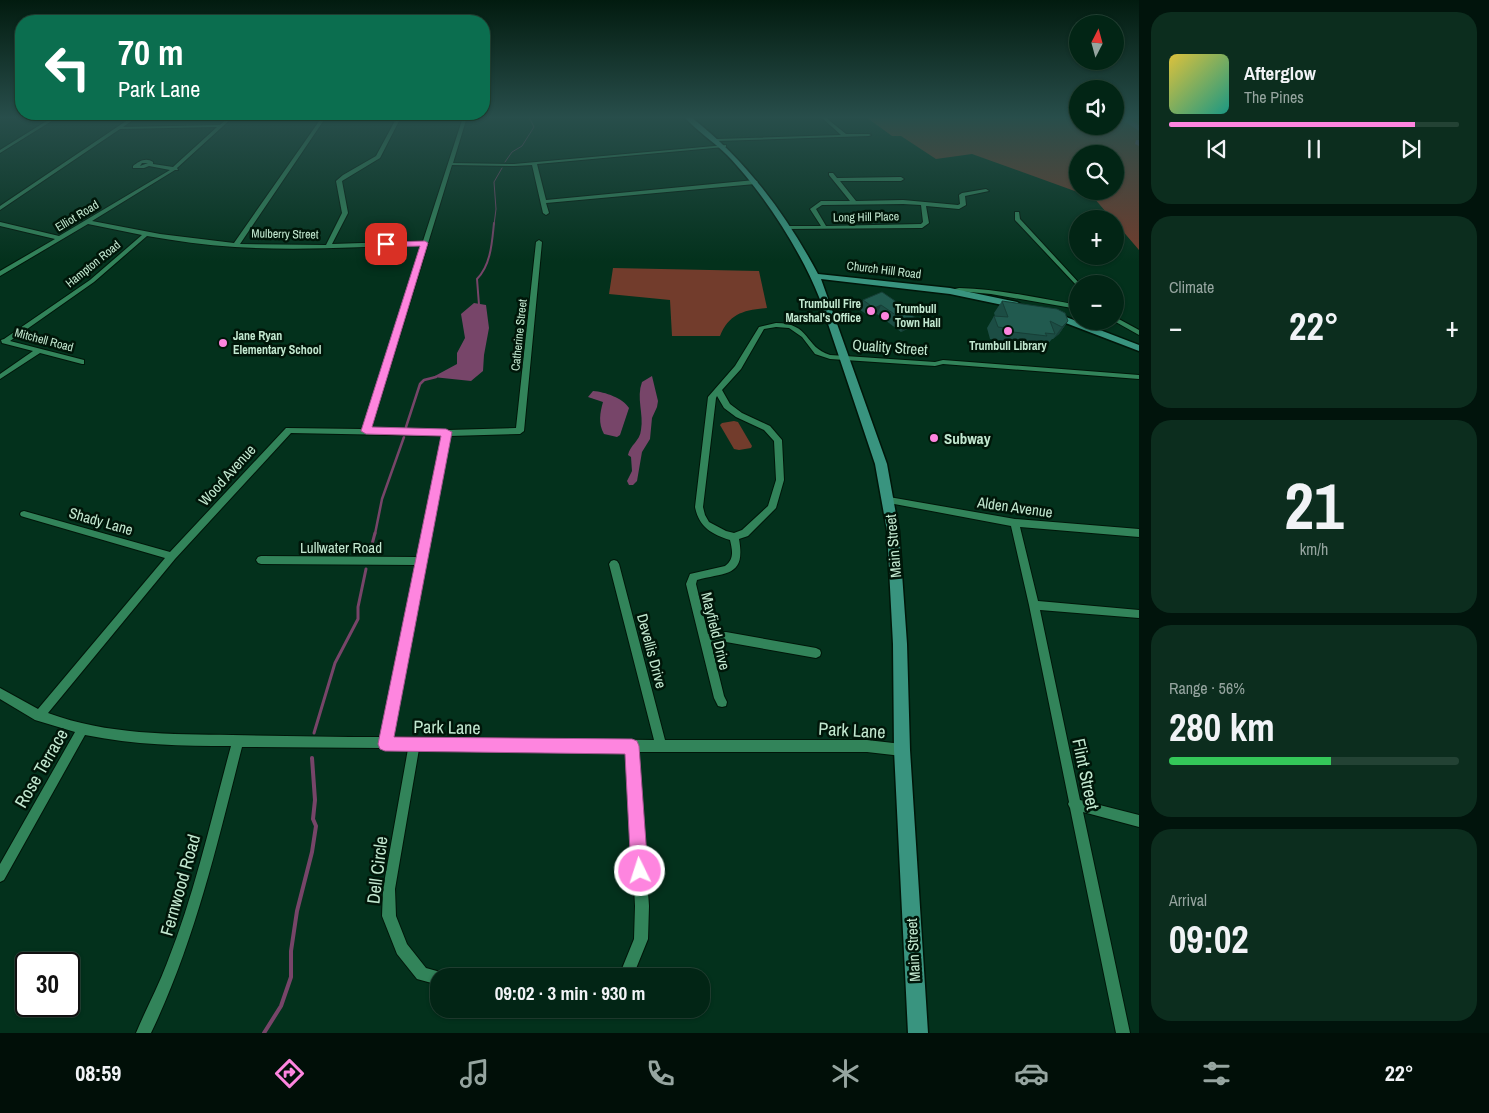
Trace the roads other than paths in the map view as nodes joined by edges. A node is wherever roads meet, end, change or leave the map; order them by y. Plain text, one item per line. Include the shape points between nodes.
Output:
1 (64, 165) edge
2 (150, 165) edge
3 (180, 165) edge
4 (291, 165) edge
5 (364, 165) edge
6 (451, 165) edge
7 (535, 165) edge
8 (741, 165) edge
9 (176, 169) junction
10 (831, 174) dead end
11 (901, 179) dead end
12 (837, 180) junction
13 (756, 182) junction
14 (986, 191) dead end
15 (545, 202) junction
16 (854, 202) junction
17 (923, 204) junction
18 (0, 208) edge
19 (546, 213) dead end
20 (1018, 213) dead end
21 (87, 222) junction
22 (0, 224) edge
23 (786, 228) junction
24 (824, 228) junction
25 (145, 235) junction
26 (60, 238) junction
27 (540, 242) dead end
28 (425, 243) junction
29 (236, 245) junction
30 (328, 246) junction
31 (0, 274) edge
32 (1069, 275) edge
33 (815, 276) junction
34 (950, 291) junction
35 (1069, 306) edge
36 (1029, 308) edge
37 (1045, 313) edge
38 (1124, 324) edge
39 (1139, 333) edge
40 (2, 341) edge
41 (1139, 348) edge
42 (38, 351) junction
43 (843, 358) junction
44 (82, 362) dead end
45 (0, 377) edge
46 (1138, 377) edge
47 (718, 390) junction
48 (366, 431) junction
49 (520, 431) joint
50 (446, 432) junction
51 (889, 500) junction
52 (24, 514) dead end
53 (1014, 523) junction
54 (1139, 532) edge
55 (734, 537) junction
56 (172, 556) junction
57 (260, 560) dead end
58 (421, 561) junction
59 (614, 564) dead end
60 (1034, 605) junction
61 (1139, 614) edge
62 (706, 639) junction
63 (816, 654) dead end
64 (0, 693) edge
65 (722, 702) dead end
66 (39, 716) junction
67 (82, 730) junction
68 (238, 742) junction
69 (385, 744) junction
70 (414, 744) junction
71 (661, 745) junction
72 (632, 746) junction
73 (902, 750) junction
74 (1074, 804) junction
75 (1139, 821) edge
76 (0, 876) edge
77 (629, 968) edge
78 (430, 976) edge
79 (143, 1033) edge
80 (918, 1033) edge
81 (1123, 1033) edge

1 - 18 street
2 - 9 street
3 - 9 street, Elliot Road
4 - 29 street
5 - 30 street via 339,181 345,212
6 - 28 street
7 - 15 street
8 - 13 main road, Main Street
9 - 21 street, Elliot Road
10 - 12 street
11 - 12 street
12 - 16 street
13 - 15 street
13 - 23 main road, Main Street
14 - 17 street via 962,195 963,205 959,207
15 - 19 street
16 - 17 street
16 - 24 street via 816,205 813,208
17 - 24 street, Long Hill Place via 926,223 922,226
20 - 32 street via 1017,219
21 - 25 street, Hampton Road
21 - 26 street, Elliot Road
22 - 26 street
23 - 24 street, Long Hill Place
23 - 33 main road, Main Street
25 - 29 street, Mulberry Street
25 - 40 street, Hampton Road via 92,282
26 - 31 street, Elliot Road
27 - 49 street, Catherine Street
28 - 30 street, Mulberry Street
28 - 48 street
29 - 30 street, Mulberry Street
33 - 34 main road, Church Hill Road
33 - 43 main road, Main Street
34 - 35 street, Church Hill Road via 955,288
34 - 36 main road, Church Hill Road
37 - 41 main road
38 - 39 street
40 - 42 street, Mitchell Road
42 - 44 street, Mitchell Road
42 - 45 street
43 - 46 street, Quality Street
43 - 47 street via 816,352 801,332 783,325 766,326 759,331 738,368
43 - 51 main road, Main Street via 878,454
47 - 55 street via 712,397 699,507 706,524
47 - 55 street via 727,406 767,428 778,440 780,480 772,508 745,533
48 - 50 street, Wood Avenue
48 - 56 street, Wood Avenue via 289,430
49 - 50 street, Wood Avenue
50 - 58 street
51 - 53 street, Alden Avenue
51 - 73 main road, Main Street via 898,602
52 - 56 street, Shady Lane
53 - 54 street, Alden Avenue
53 - 60 street, Flint Street
55 - 62 street, Mayfield Drive via 734,565 697,575 692,580 692,591
56 - 66 street, Wood Avenue
57 - 58 street, Lullwater Road
58 - 69 street
59 - 71 street, Devellis Drive
60 - 61 street
60 - 74 street, Flint Street
62 - 63 street via 726,637
62 - 65 street, Mayfield Drive
64 - 66 street, Park Lane
66 - 67 street, Park Lane
67 - 68 street, Park Lane via 116,736
67 - 76 street, Rose Terrace
68 - 69 street, Park Lane
68 - 79 street, Fernwood Road via 174,963
69 - 70 street, Park Lane
70 - 72 street, Park Lane
70 - 78 street, Dell Circle via 389,889 389,916 402,949 422,974
71 - 72 street, Park Lane
71 - 73 street, Park Lane via 867,746
72 - 77 street via 642,906 641,939
73 - 80 main road, Main Street
74 - 75 street
74 - 81 street, Flint Street

